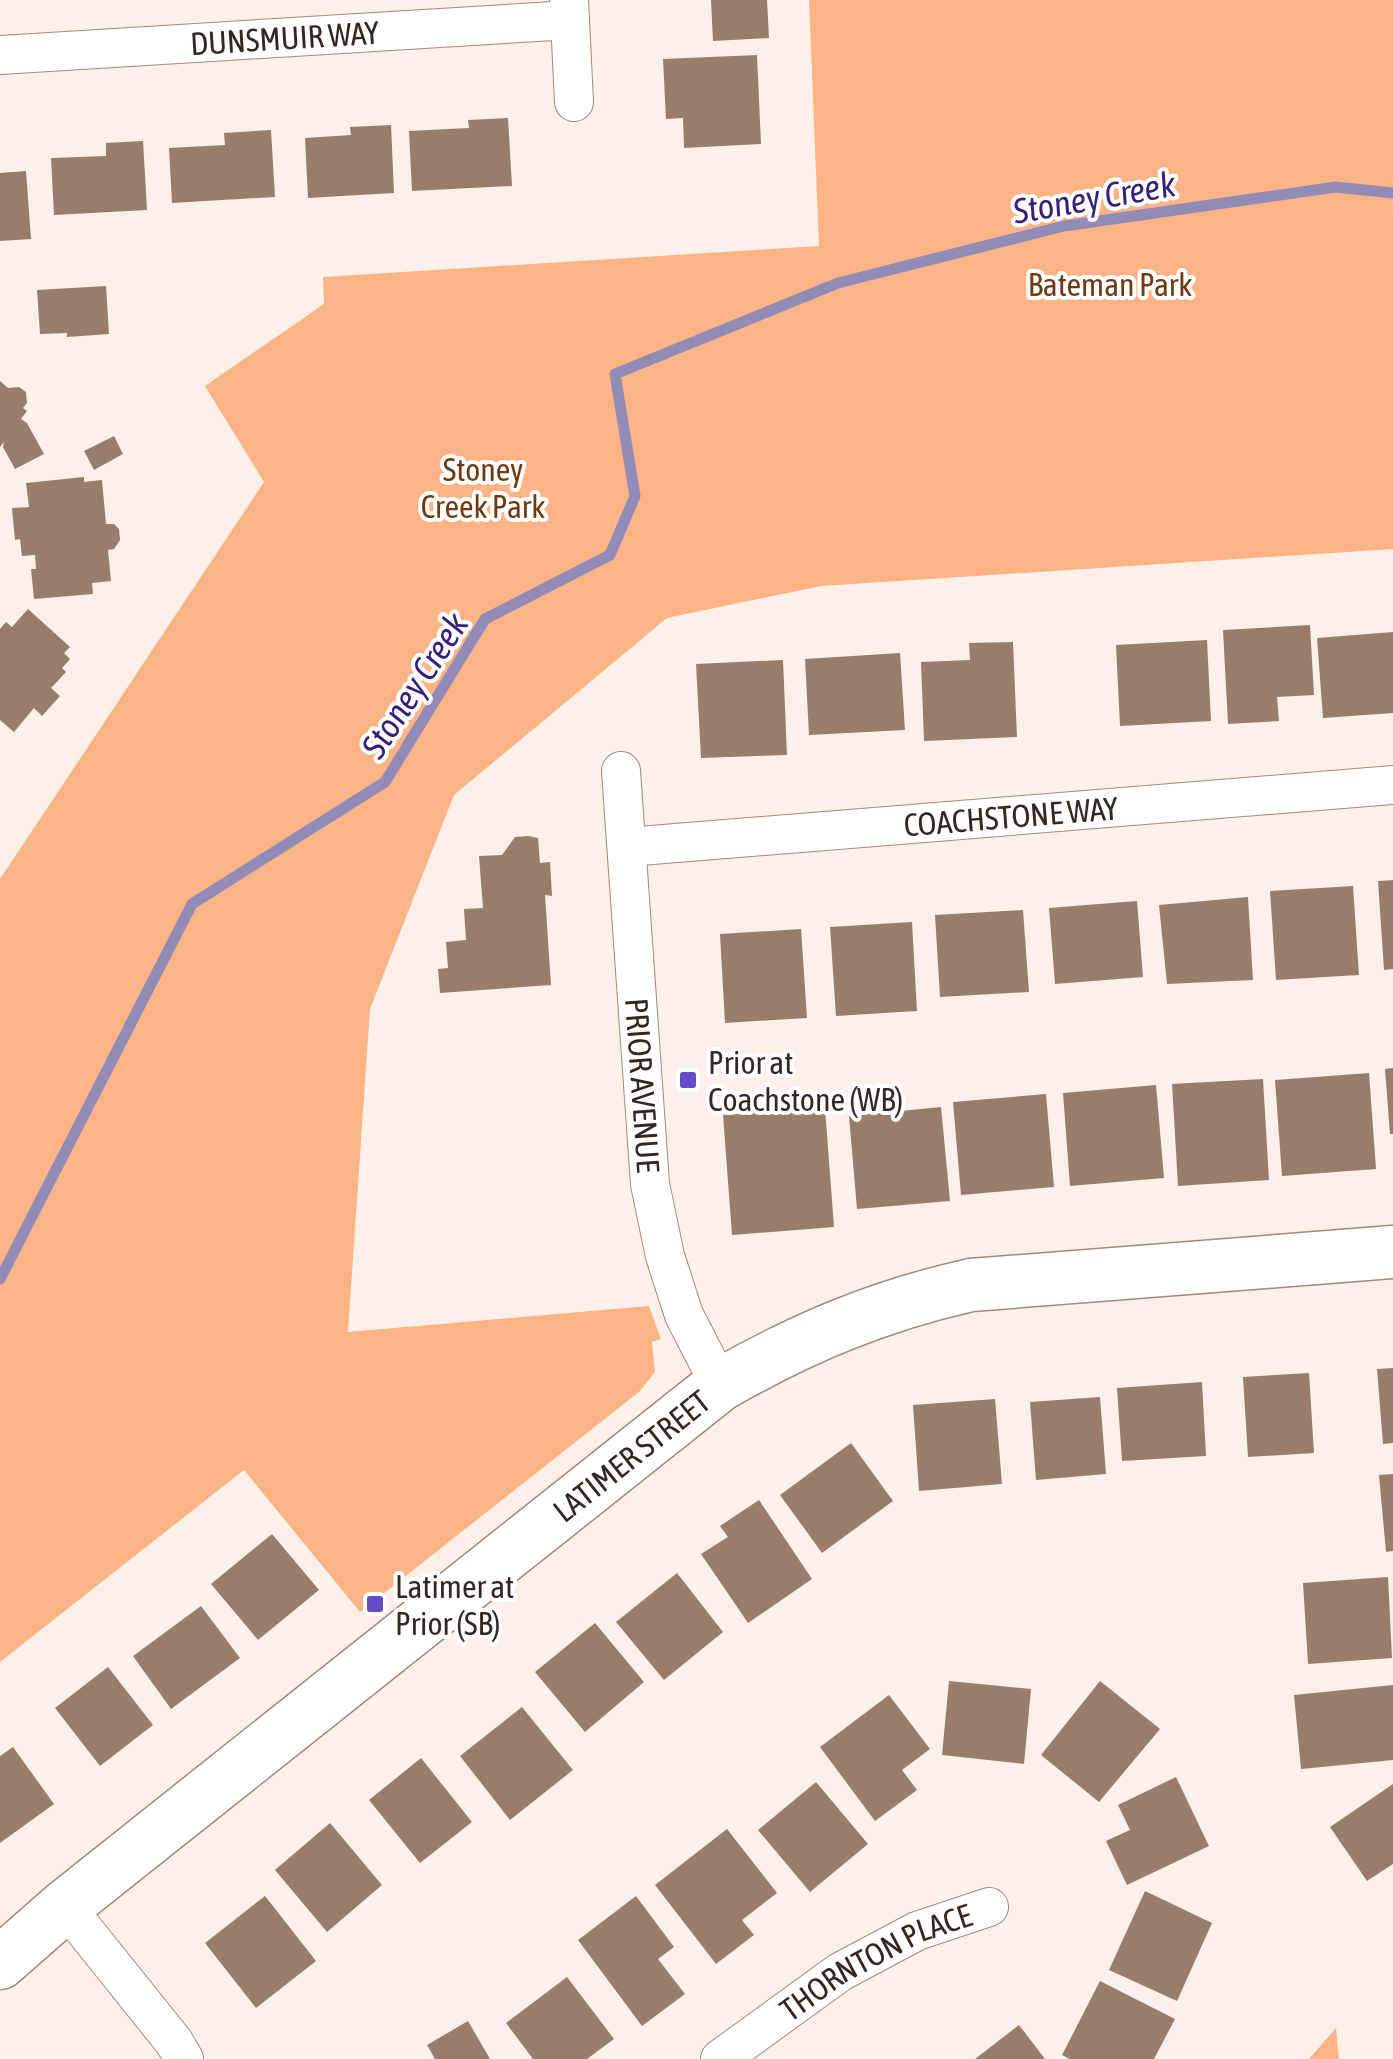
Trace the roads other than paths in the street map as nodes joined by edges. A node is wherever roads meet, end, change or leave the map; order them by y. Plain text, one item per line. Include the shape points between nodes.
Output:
1 (570, 10) edge
2 (0, 55) edge
3 (574, 102) dead end
4 (621, 771) dead end
5 (1393, 784) edge
6 (627, 846) junction
7 (1393, 1252) edge
8 (720, 1386) junction
9 (65, 1906) junction
10 (989, 1907) dead end
11 (0, 1963) edge
12 (184, 2059) edge
13 (720, 2059) edge

1 - 2 street, DUNSMUIR WAY
1 - 3 street
4 - 6 street, PRIOR AVENUE
5 - 6 street, COACHSTONE WAY
6 - 8 street, PRIOR AVENUE via 650,1184 684,1315
7 - 8 street, LATIMER STREET via 971,1285 813,1334
8 - 9 street, LATIMER STREET
9 - 11 street, LATIMER STREET
9 - 12 street
10 - 13 street, THORNTON PLACE via 916,1931 840,1972

